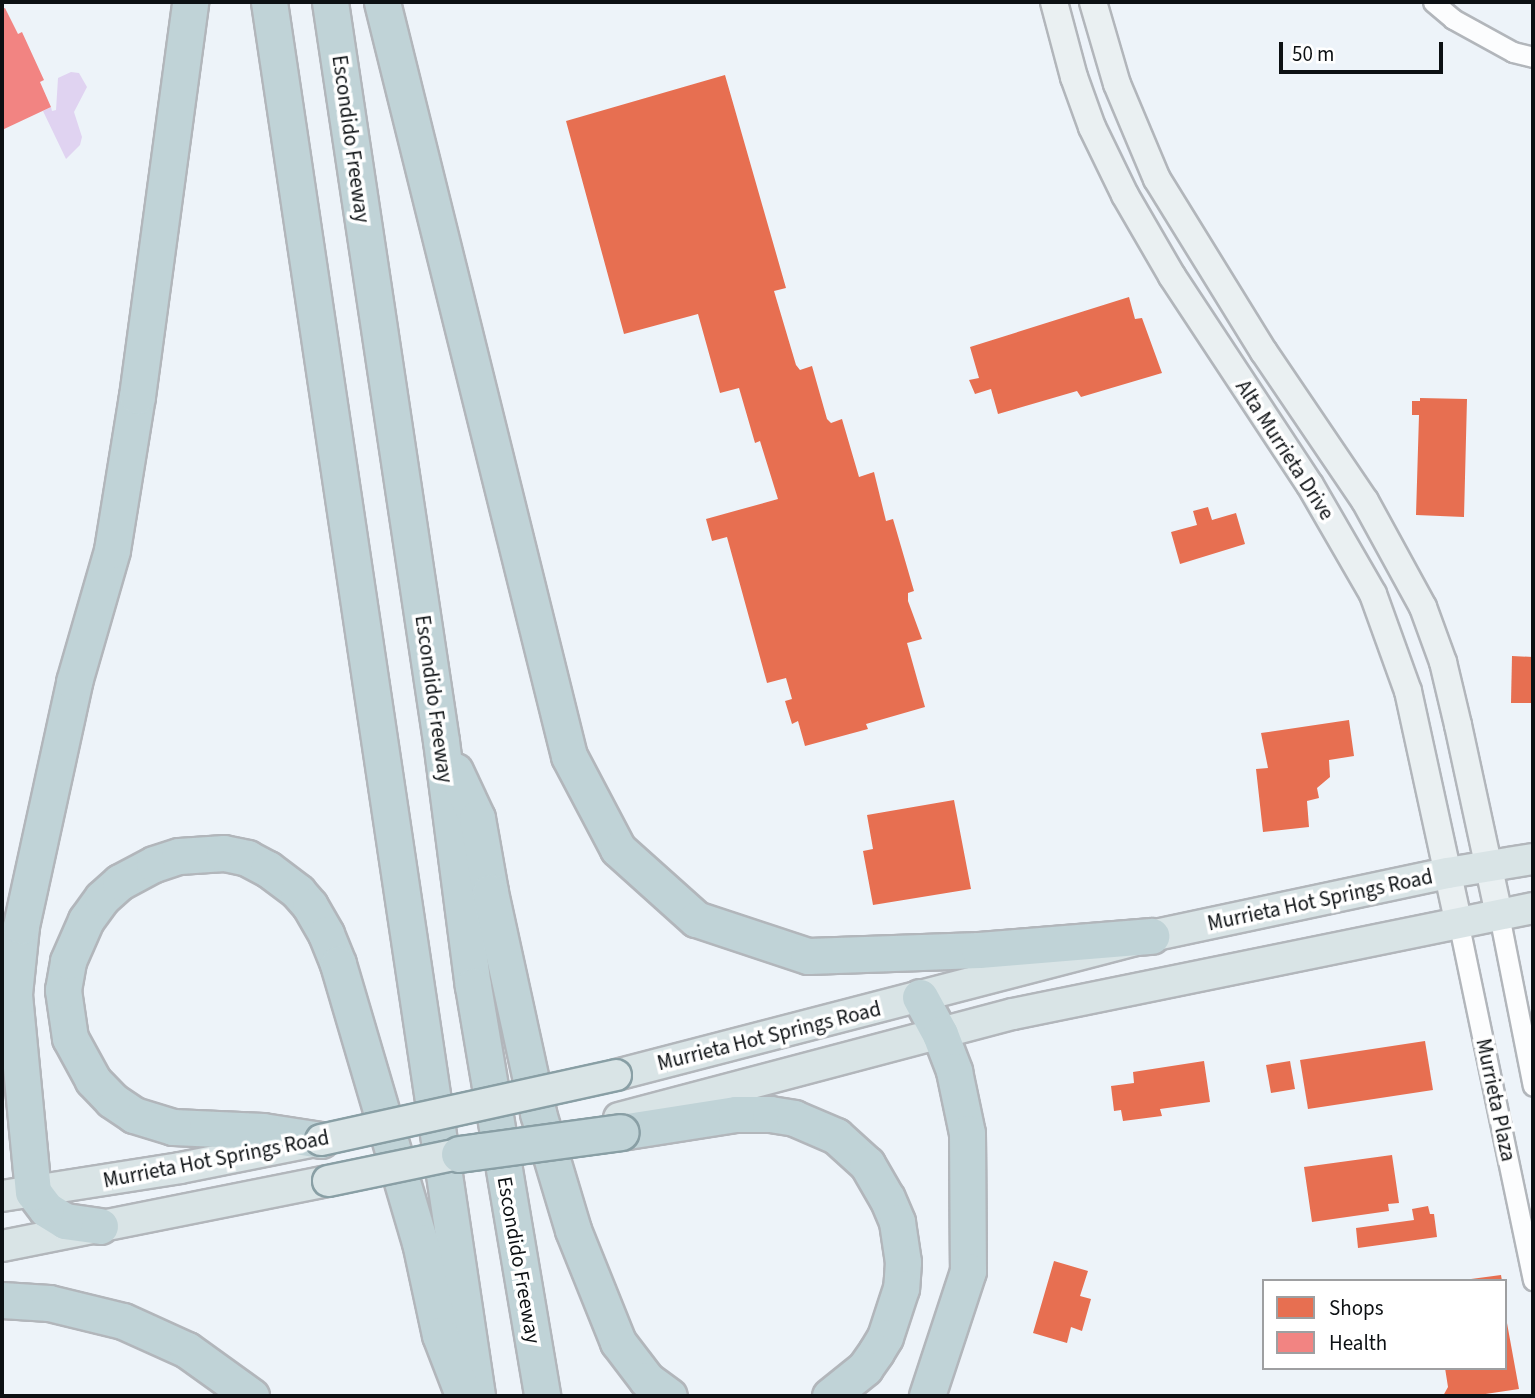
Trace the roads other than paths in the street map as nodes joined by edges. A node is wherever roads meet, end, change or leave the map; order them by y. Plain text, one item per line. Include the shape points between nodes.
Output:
1 (190, 2) edge
2 (269, 2) edge
3 (330, 2) edge
4 (382, 2) edge
5 (1054, 2) edge
6 (1093, 2) edge
7 (1433, 2) edge
8 (1464, 2) edge
9 (1453, 19) junction
10 (1533, 57) edge
11 (441, 741) junction
12 (1533, 859) edge
13 (1489, 865) junction
14 (1448, 873) junction
15 (1533, 908) edge
16 (1499, 915) junction
17 (1458, 921) junction
18 (1151, 936) junction
19 (920, 997) junction
20 (940, 1034) junction
21 (1533, 1086) edge
22 (620, 1125) junction
23 (321, 1140) junction
24 (458, 1154) joint
25 (17, 1194) edge
26 (100, 1226) junction
27 (2, 1246) edge
28 (1533, 1280) edge
29 (2, 1300) edge
30 (251, 1396) edge
31 (464, 1396) edge
32 (477, 1396) edge
33 (542, 1396) edge
34 (669, 1396) edge
35 (830, 1396) edge
36 (927, 1396) edge

1 - 25 highway via 112,550 74,682 21,926 14,994
2 - 32 highway
3 - 11 highway, Escondido Freeway
4 - 18 highway via 569,756 618,849 696,919 808,956 979,950
5 - 14 street, Alta Murrieta Drive via 1087,114 1125,195 1172,276 1310,485 1373,594 1408,691
6 - 13 street, Alta Murrieta Drive via 1130,117 1177,216 1365,501 1423,607 1443,662
7 - 9 street
8 - 9 street
9 - 10 street via 1513,52
11 - 33 highway, Escondido Freeway via 473,986
11 - 34 highway via 477,818 532,1087 573,1230 618,1342 647,1380
12 - 13 main road, Murrieta Hot Springs Road
13 - 14 main road, Murrieta Hot Springs Road
13 - 16 street, Alta Murrieta Drive
14 - 17 street, Alta Murrieta Drive
14 - 18 main road, Murrieta Hot Springs Road
15 - 16 main road, Murrieta Hot Springs Road
16 - 17 main road, Murrieta Hot Springs Road
16 - 21 street, Murrieta Plaza
17 - 20 main road, Murrieta Hot Springs Road via 1013,1014
17 - 28 street, Murrieta Plaza
18 - 19 main road, Murrieta Hot Springs Road
19 - 20 highway
19 - 23 main road, Murrieta Hot Springs Road, bridge via 616,1075
20 - 22 main road, Murrieta Hot Springs Road
20 - 36 highway via 954,1071 967,1133 968,1271
22 - 24 highway, bridge
22 - 35 highway via 770,1114 794,1118 836,1136 867,1164 897,1222 903,1262 901,1288 876,1353
23 - 25 main road, Murrieta Hot Springs Road
23 - 31 highway via 263,1131 173,1128 134,1115 93,1080 70,1038 63,990 68,961 86,920 120,882 179,856 224,853 268,869 310,906 338,964 416,1230 440,1335
24 - 26 main road, Murrieta Hot Springs Road, bridge
25 - 26 highway via 65,1221
26 - 27 main road, Murrieta Hot Springs Road
29 - 30 highway via 49,1303 123,1321 187,1350

